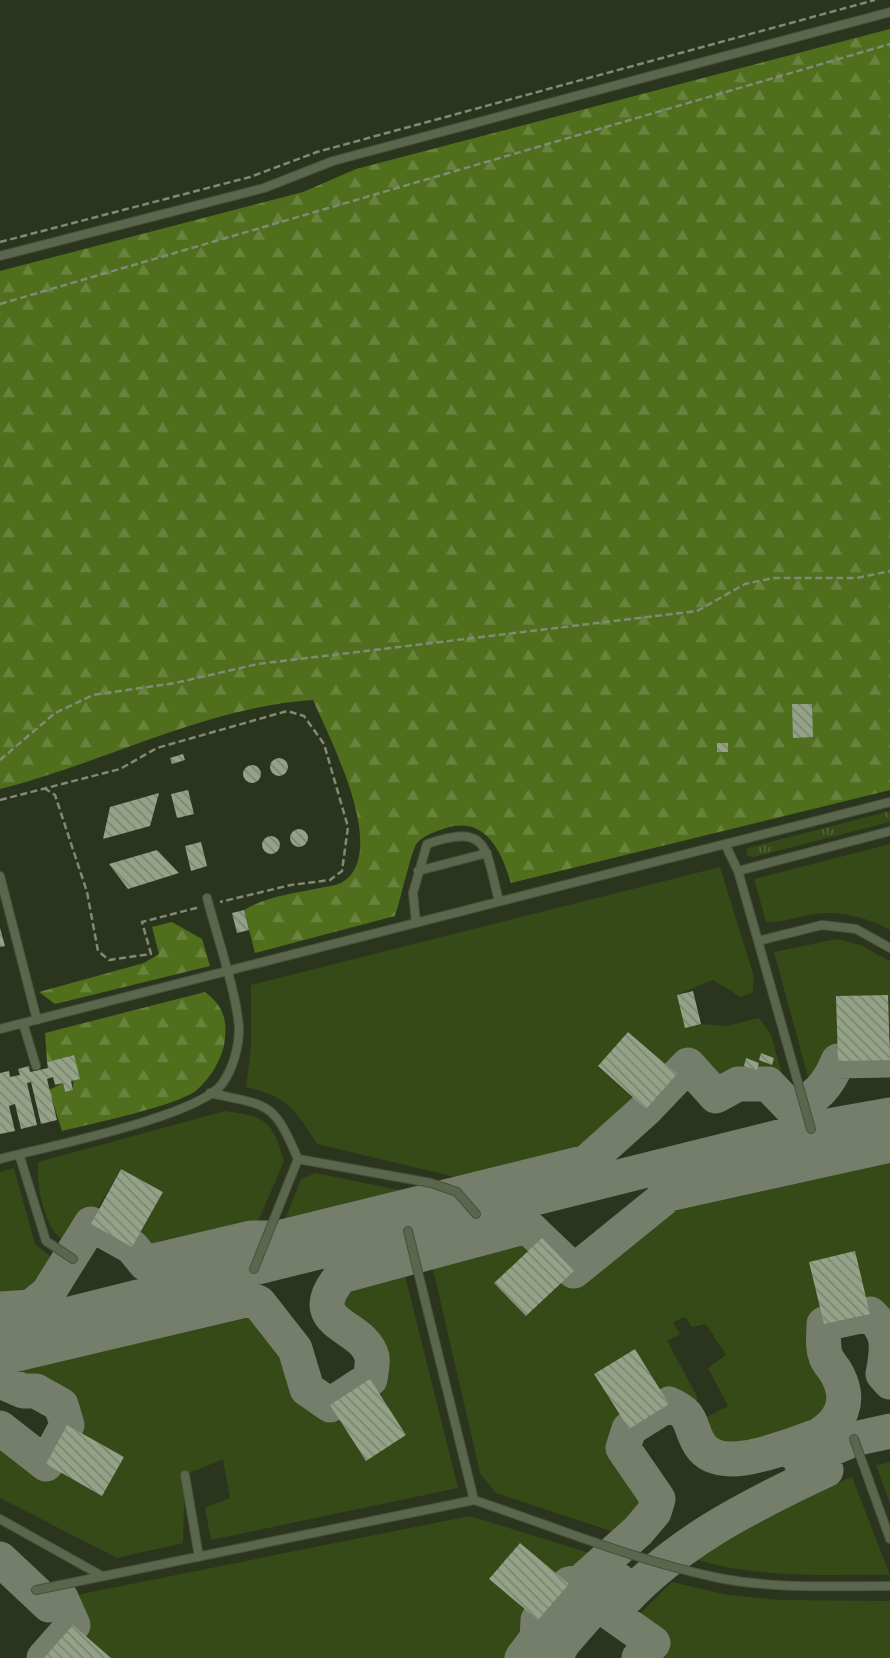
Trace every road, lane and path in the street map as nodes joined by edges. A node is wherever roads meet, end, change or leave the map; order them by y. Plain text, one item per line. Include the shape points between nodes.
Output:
1 (890, 12) edge
2 (890, 44) edge
3 (0, 256) edge
4 (0, 304) edge
5 (890, 571) edge
6 (0, 760) edge
7 (44, 788) junction
8 (0, 800) edge
9 (890, 802) edge
10 (890, 831) edge
11 (725, 844) junction
12 (487, 853) junction
13 (418, 871) junction
14 (738, 871) junction
15 (0, 876) edge
16 (207, 901) junction
17 (499, 901) junction
18 (416, 923) junction
19 (758, 941) junction
20 (890, 948) edge
21 (226, 972) junction
22 (37, 1020) junction
23 (23, 1023) junction
24 (0, 1029) edge
25 (36, 1066) dead end
26 (210, 1093) junction
27 (811, 1129) dead end
28 (19, 1154) junction
29 (298, 1159) junction
30 (0, 1160) edge
31 (476, 1214) dead end
32 (408, 1231) dead end
33 (73, 1259) dead end
34 (254, 1269) dead end
35 (854, 1439) dead end
36 (185, 1475) dead end
37 (474, 1500) junction
38 (0, 1519) edge
39 (890, 1537) edge
40 (199, 1556) junction
41 (102, 1576) junction
42 (890, 1586) edge
43 (36, 1590) dead end

1 - 3 lane via 333,161 264,188
2 - 4 path
5 - 6 path via 858,578 773,578 745,584 697,611 258,664 93,695 55,713
7 - 8 path
7 - 16 path via 55,795 87,892 98,951 109,960 151,954 142,922
7 - 16 path via 120,769 157,748 287,711 303,716 324,744 348,827 342,871 330,880
9 - 11 lane
10 - 14 lane
11 - 14 lane
11 - 17 lane
12 - 13 lane
12 - 13 lane via 472,835 455,834 427,844
12 - 17 lane
13 - 18 lane via 413,893
14 - 19 lane
15 - 22 lane
16 - 21 lane
17 - 18 lane
18 - 21 lane
19 - 20 lane via 822,925 856,929
19 - 27 lane
21 - 22 lane
21 - 26 lane via 239,1027 236,1054 221,1085
22 - 23 lane
23 - 24 lane
23 - 25 lane
26 - 28 lane via 162,1116
26 - 29 lane via 266,1105 282,1121
28 - 30 lane
28 - 33 lane via 46,1241
29 - 31 lane via 431,1183 457,1192
29 - 34 lane
32 - 37 lane
35 - 39 lane
36 - 40 lane
37 - 40 lane
37 - 42 lane via 719,1577 776,1586
38 - 41 lane
40 - 41 lane
41 - 43 lane

